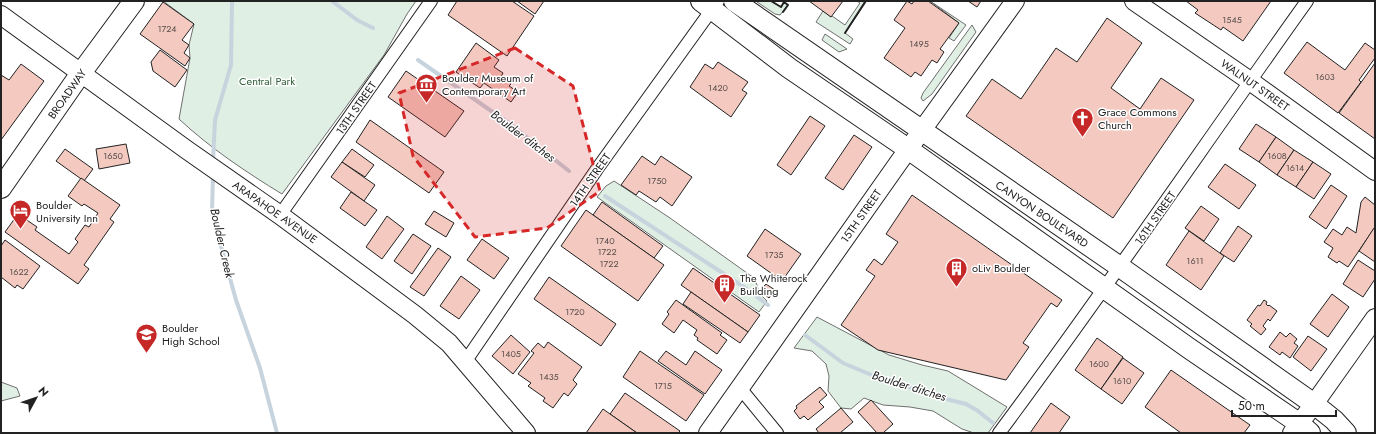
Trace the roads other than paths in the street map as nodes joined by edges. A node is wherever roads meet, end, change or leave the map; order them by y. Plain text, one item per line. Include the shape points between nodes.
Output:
1 (134, 1) edge
2 (431, 1) edge
3 (734, 1) edge
4 (1015, 1) edge
5 (1134, 1) edge
6 (1307, 1) edge
7 (710, 4) edge
8 (1, 15) edge
9 (81, 73) junction
10 (1250, 81) junction
11 (921, 131) junction
12 (908, 149) junction
13 (1375, 171) edge
14 (1, 188) edge
15 (280, 215) junction
16 (1120, 268) junction
17 (1105, 289) junction
18 (1375, 318) edge
19 (465, 362) junction
20 (740, 388) junction
21 (1314, 404) junction
22 (1301, 430) edge
23 (526, 433) edge
24 (708, 433) edge
25 (777, 433) edge
26 (999, 433) edge
27 (1346, 433) edge

1 - 9 main road, BROADWAY
2 - 15 street, 13TH STREET
3 - 11 main road, CANYON BOULEVARD
4 - 11 street, 15TH STREET
5 - 10 street, WALNUT STREET
6 - 10 street, 16TH STREET
7 - 12 main road via 789,68
7 - 19 street, 14TH STREET
8 - 9 street, ARAPAHOE AVENUE
9 - 14 main road, BROADWAY
9 - 15 street, ARAPAHOE AVENUE
10 - 13 street, WALNUT STREET
10 - 16 street, 16TH STREET
11 - 12 street, 15TH STREET
11 - 16 main road, CANYON BOULEVARD
12 - 17 main road
12 - 20 street, 15TH STREET
15 - 19 street, ARAPAHOE AVENUE via 420,319 449,343
16 - 17 street, 16TH STREET
16 - 21 main road, CANYON BOULEVARD
17 - 22 main road
17 - 26 street, 16TH STREET
18 - 21 street
19 - 23 street, ARAPAHOE AVENUE
20 - 24 street, 15TH STREET
20 - 25 street
21 - 22 street
21 - 27 main road, CANYON BOULEVARD

